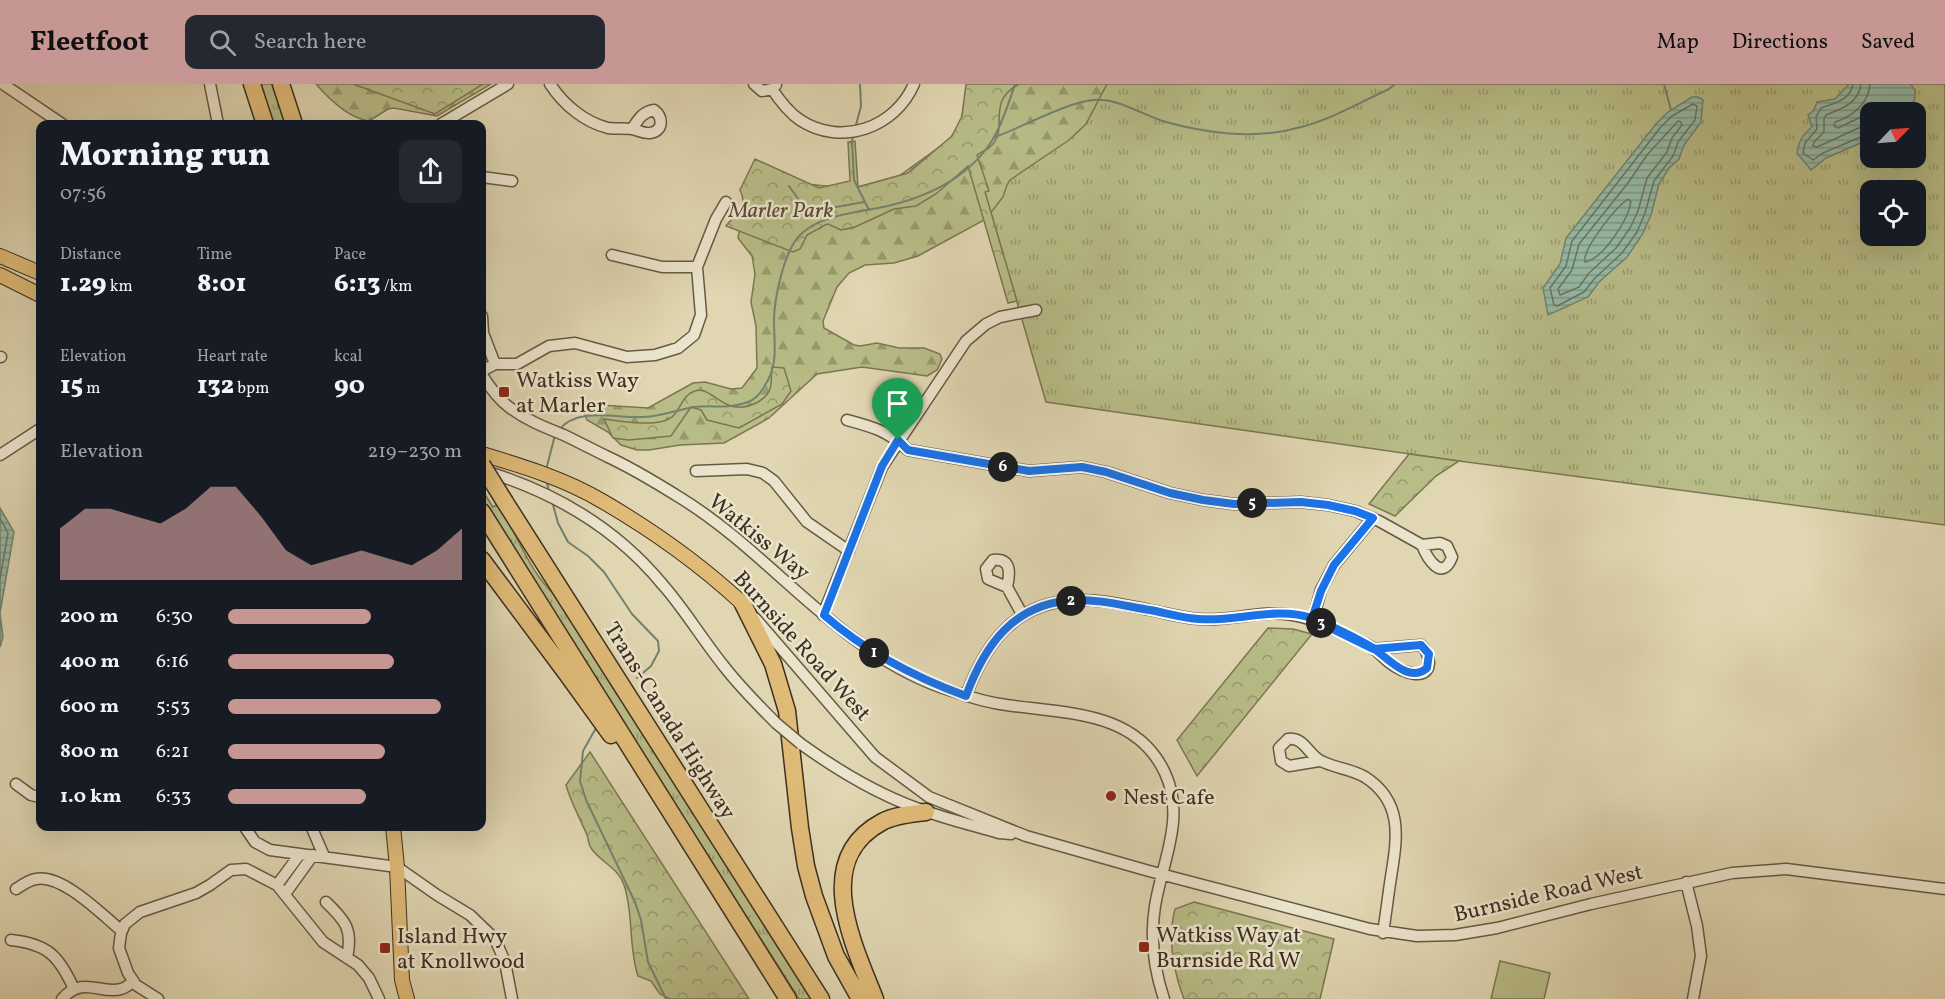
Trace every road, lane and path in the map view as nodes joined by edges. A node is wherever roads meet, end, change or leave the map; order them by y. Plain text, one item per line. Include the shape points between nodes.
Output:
1 (3, 84) edge
2 (210, 84) edge
3 (252, 84) edge
4 (281, 84) edge
5 (508, 84) edge
6 (550, 84) edge
7 (754, 84) edge
8 (914, 84) edge
9 (774, 86) edge
10 (56, 120) edge
11 (217, 120) edge
12 (264, 120) edge
13 (293, 120) edge
14 (448, 120) edge
15 (632, 129) dead end
16 (486, 178) edge
17 (513, 181) dead end
18 (726, 202) dead end
19 (612, 255) dead end
20 (0, 256) edge
21 (697, 267) junction
22 (36, 271) edge
23 (0, 275) edge
24 (36, 294) edge
25 (1036, 310) dead end
26 (486, 341) edge
27 (495, 364) junction
28 (486, 370) edge
29 (486, 378) edge
30 (847, 420) dead end
31 (36, 432) edge
32 (898, 440) junction
33 (0, 455) edge
34 (486, 455) edge
35 (486, 471) edge
36 (486, 471) edge
37 (696, 471) dead end
38 (486, 518) edge
39 (1373, 518) junction
40 (1422, 545) dead end
41 (849, 551) junction
42 (486, 565) edge
43 (1007, 587) dead end
44 (743, 604) junction
45 (1022, 614) junction
46 (824, 615) junction
47 (1312, 619) junction
48 (1373, 649) junction
49 (966, 696) junction
50 (1319, 761) dead end
51 (16, 784) dead end
52 (36, 796) edge
53 (926, 812) junction
54 (248, 831) edge
55 (312, 831) edge
56 (393, 831) edge
57 (1026, 836) junction
58 (686, 838) junction
59 (300, 854) junction
60 (319, 856) junction
61 (397, 867) junction
62 (1162, 874) junction
63 (1686, 882) junction
64 (277, 885) junction
65 (16, 889) dead end
66 (1945, 890) edge
67 (285, 894) junction
68 (326, 902) dead end
69 (122, 931) junction
70 (1383, 933) junction
71 (11, 940) dead end
72 (347, 958) junction
73 (134, 981) junction
74 (74, 990) junction
75 (123, 994) edge
76 (62, 999) edge
77 (158, 999) edge
78 (379, 999) edge
79 (407, 999) edge
80 (512, 999) edge
81 (788, 999) edge
82 (821, 999) edge
83 (860, 999) edge
84 (875, 999) edge
85 (1164, 999) edge
86 (1693, 999) edge

1 - 10 street
2 - 11 street
3 - 12 highway
4 - 13 highway
5 - 14 street
6 - 15 street via 560,100 584,118 608,128
7 - 9 street via 762,91
8 - 9 street via 887,119 867,129 845,133 820,130 799,120 780,101
16 - 17 street
18 - 21 street
19 - 21 street via 662,267
20 - 22 main road
21 - 27 street via 701,315 694,335 678,348 627,357 575,344 549,346 517,364
23 - 24 main road
25 - 32 street via 1000,317 974,333
26 - 27 street
27 - 28 street
29 - 46 street, Watkiss Way via 506,405 530,422 623,464 703,512
30 - 32 street via 880,429
31 - 33 street
32 - 39 street via 908,450 1029,471 1082,467 1203,500 1234,504 1310,503
32 - 41 street via 882,466
34 - 44 main road, Burnside Road West via 600,500 654,533
35 - 82 highway, Trans-Canada Highway, bridge
36 - 53 street, Burnside Road West, bridge via 521,482 590,519 663,584 722,665 776,723 853,779
37 - 41 street via 747,469 763,473 807,522
38 - 58 highway
39 - 40 street
39 - 47 street via 1334,565
41 - 46 street
42 - 58 highway
43 - 45 street
44 - 57 street, Burnside Road West via 875,757 929,797
44 - 83 highway via 773,664 787,711 800,828 814,896 836,956
45 - 47 street via 1073,600 1198,620 1288,613
45 - 49 street via 988,648
46 - 49 street, Watkiss Way via 883,659
47 - 48 street
48 - 48 street via 1391,664 1415,674 1422,673 1429,662 1429,654 1421,645
49 - 62 street, Watkiss Way via 1091,717 1122,728 1141,742 1152,752 1171,790 1174,823
50 - 70 street via 1364,777 1381,791 1392,810 1395,847
51 - 52 street
53 - 57 street, Burnside Road West via 999,833
53 - 84 highway via 882,822 852,851 845,867 842,902
54 - 59 street via 261,847
55 - 60 street
56 - 61 main road
57 - 62 street, Burnside Road West
58 - 81 highway
59 - 60 street
59 - 64 street
60 - 61 street
60 - 67 street
61 - 79 main road via 402,981
61 - 80 street via 470,915 495,939 506,962
62 - 70 street, Burnside Road West
62 - 85 street, Watkiss Way via 1153,936 1157,979
63 - 66 street, Burnside Road West via 1786,869
63 - 70 street, Burnside Road West via 1497,928 1438,936
63 - 86 street via 1701,956
64 - 67 street
64 - 69 street via 246,869 231,870 196,893 140,912
65 - 69 street via 38,878 50,879 64,885
67 - 72 street via 323,942
68 - 72 street via 342,918 348,931
69 - 73 street via 119,948
71 - 74 street via 33,942 55,957 66,970
72 - 78 street via 369,978
73 - 75 street
73 - 77 street
74 - 75 street via 90,987
74 - 76 street

